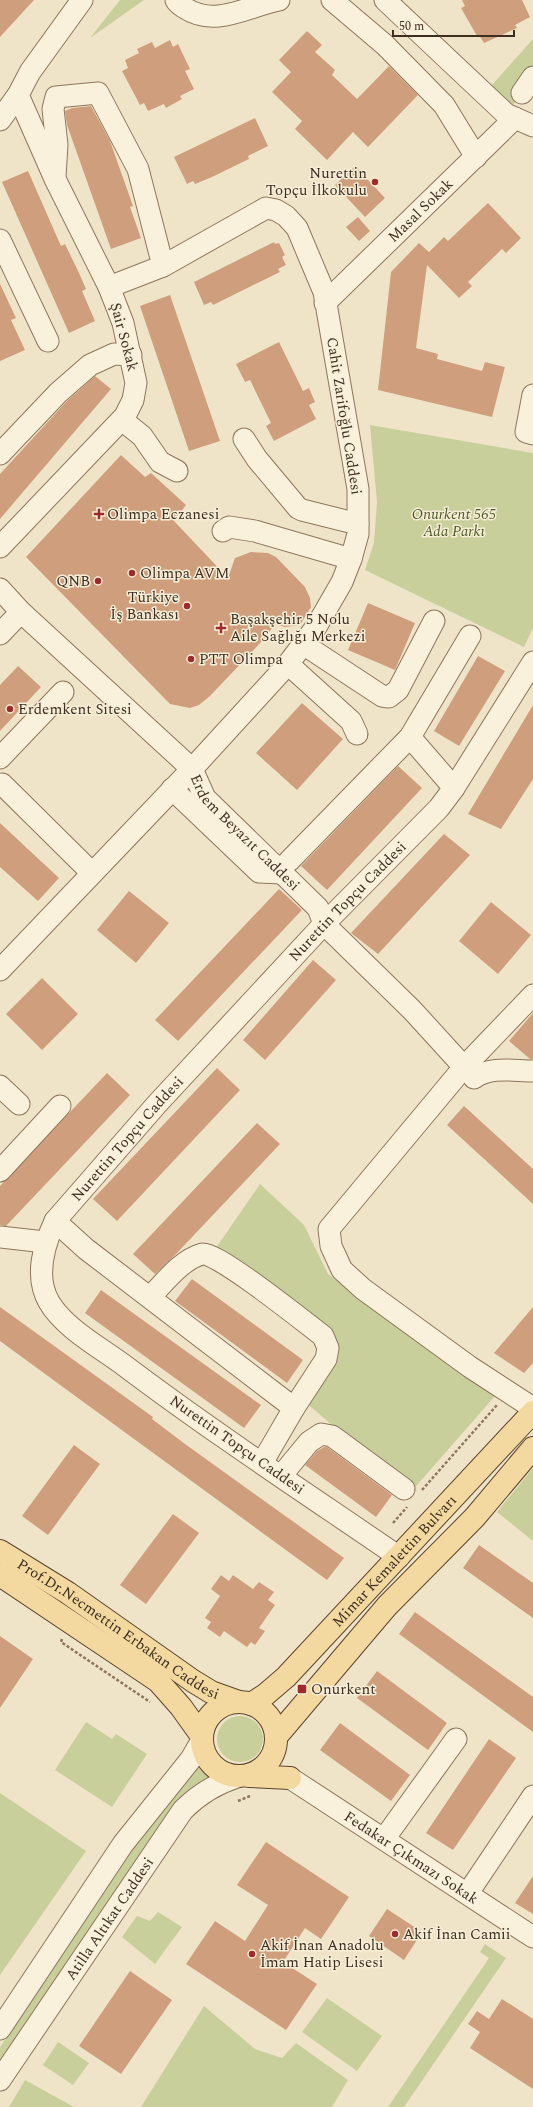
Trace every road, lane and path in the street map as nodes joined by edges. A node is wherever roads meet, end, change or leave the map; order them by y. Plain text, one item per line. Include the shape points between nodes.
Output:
1 (82, 0) edge
2 (176, 0) edge
3 (279, 0) edge
4 (332, 0) edge
5 (392, 2) edge
6 (18, 95) junction
7 (0, 120) edge
8 (524, 122) edge
9 (476, 157) junction
10 (55, 179) junction
11 (0, 240) edge
12 (163, 266) junction
13 (109, 286) junction
14 (325, 303) junction
15 (48, 341) dead end
16 (131, 355) junction
17 (533, 395) edge
18 (122, 420) junction
19 (533, 434) edge
20 (244, 439) dead end
21 (0, 454) edge
22 (177, 471) dead end
23 (358, 524) junction
24 (223, 531) dead end
25 (0, 547) edge
26 (351, 559) junction
27 (0, 589) edge
28 (21, 612) junction
29 (434, 621) dead end
30 (0, 634) edge
31 (470, 636) dead end
32 (303, 644) junction
33 (533, 662) edge
34 (288, 664) junction
35 (63, 692) dead end
36 (357, 734) dead end
37 (410, 737) junction
38 (0, 758) edge
39 (192, 769) junction
40 (2, 784) dead end
41 (454, 788) junction
42 (172, 789) junction
43 (285, 867) junction
44 (92, 873) junction
45 (324, 924) junction
46 (0, 970) edge
47 (533, 995) edge
48 (533, 1071) edge
49 (469, 1073) junction
50 (0, 1086) edge
51 (19, 1104) dead end
52 (60, 1106) dead end
53 (0, 1171) edge
54 (55, 1220) junction
55 (0, 1237) edge
56 (45, 1242) junction
57 (150, 1297) junction
58 (510, 1392) junction
59 (294, 1408) junction
60 (533, 1408) edge
61 (533, 1412) edge
62 (533, 1448) edge
63 (262, 1463) junction
64 (281, 1476) junction
65 (425, 1486) dead end
66 (404, 1489) dead end
67 (0, 1550) edge
68 (399, 1557) junction
69 (0, 1575) edge
70 (78, 1655) dead end
71 (152, 1703) dead end
72 (245, 1703) junction
73 (201, 1738) junction
74 (456, 1739) dead end
75 (276, 1742) junction
76 (243, 1776) junction
77 (290, 1778) junction
78 (533, 1796) edge
79 (384, 1839) junction
80 (468, 1893) junction
81 (533, 1937) edge
82 (0, 2028) edge
83 (0, 2080) edge

1 - 6 street via 30,72
2 - 3 street via 190,11 207,17 225,16
4 - 9 street via 385,45 444,105
5 - 8 street via 506,114
6 - 7 street
6 - 10 street, Şair Sokak
8 - 9 street, Masal Sokak
9 - 14 street, Masal Sokak
10 - 12 street via 58,145 53,109 56,97 98,93 138,169
10 - 13 street, Şair Sokak
11 - 15 street
12 - 13 street, Cahit Zarifoğlu Caddesi
12 - 14 street, Cahit Zarifoğlu Caddesi via 266,208 276,210 297,228 324,292
13 - 16 street, Şair Sokak via 123,323
14 - 23 street, Cahit Zarifoğlu Caddesi via 358,489
16 - 18 street, Şair Sokak via 136,383 133,400
16 - 21 street via 114,354 90,365 58,393
17 - 19 street via 526,432
18 - 22 street via 142,436 160,462
18 - 25 street, Şair Sokak
20 - 23 street via 257,459 298,508
23 - 26 street, Cahit Zarifoğlu Caddesi
24 - 26 street via 229,527 255,531
26 - 32 street, Cahit Zarifoğlu Caddesi via 342,582
27 - 28 street, Erdem Beyazıt Caddesi
28 - 30 street
28 - 39 street, Erdem Beyazıt Caddesi
29 - 32 street via 398,690 389,697 382,696
31 - 37 street
32 - 34 street, Cahit Zarifoğlu Caddesi
33 - 41 street, Nurettin Topçu Caddesi
34 - 36 street via 351,722
34 - 39 street, Cahit Zarifoğlu Caddesi
35 - 38 street
37 - 41 street
37 - 43 street
39 - 42 street, Cahit Zarifoğlu Caddesi
39 - 43 street, Erdem Beyazıt Caddesi via 205,798
40 - 44 street
41 - 45 street, Nurettin Topçu Caddesi via 439,808
42 - 43 street via 258,872
42 - 44 street, Cahit Zarifoğlu Caddesi
43 - 45 street, Erdem Beyazıt Caddesi via 318,908
44 - 46 street, Cahit Zarifoğlu Caddesi
45 - 49 street, Erdem Beyazıt Caddesi via 412,1010
45 - 54 street, Nurettin Topçu Caddesi via 156,1104
47 - 49 street
48 - 49 street via 494,1070
49 - 58 street via 329,1229 331,1246 342,1270 363,1290 470,1367
50 - 51 street
52 - 53 street
54 - 56 street, Nurettin Topçu Caddesi
54 - 57 street via 86,1249
55 - 56 street
56 - 63 street, Nurettin Topçu Caddesi via 42,1283 49,1301 61,1319
57 - 59 street
57 - 59 street via 180,1266 202,1254 208,1254 227,1264 323,1336 328,1348 326,1359
58 - 60 street
58 - 65 path
59 - 63 street
61 - 68 main road, Mimar Kemalettin Bulvarı
62 - 75 main road, Mimar Kemalettin Bulvarı via 475,1518 387,1606
63 - 64 street, Nurettin Topçu Caddesi
64 - 66 street via 309,1442 321,1434 332,1436
64 - 68 street, Nurettin Topçu Caddesi
67 - 72 main road, Prof.Dr.Necmettin Erbakan Caddesi via 68,1593 192,1681 210,1692
68 - 72 main road, Mimar Kemalettin Bulvarı via 286,1677 265,1695
69 - 73 main road, Prof.Dr.Necmettin Erbakan Caddesi via 158,1682 181,1707
70 - 71 path
72 - 73 main road via 228,1704 217,1709 209,1718
72 - 75 main road via 261,1709 270,1718 275,1728
73 - 76 main road via 206,1757 212,1765 219,1771
73 - 82 street, Atilla Altıkat Caddesi via 191,1759 123,1844
74 - 79 street
75 - 76 main road via 269,1762 260,1770
75 - 77 main road via 282,1764
76 - 77 main road
76 - 83 street, Atilla Altıkat Caddesi via 223,1781 202,1793 183,1810
77 - 79 street, Fedakar Çıkmazı Sokak
78 - 80 street
79 - 80 street, Fedakar Çıkmazı Sokak
80 - 81 street, Fedakar Çıkmazı Sokak

